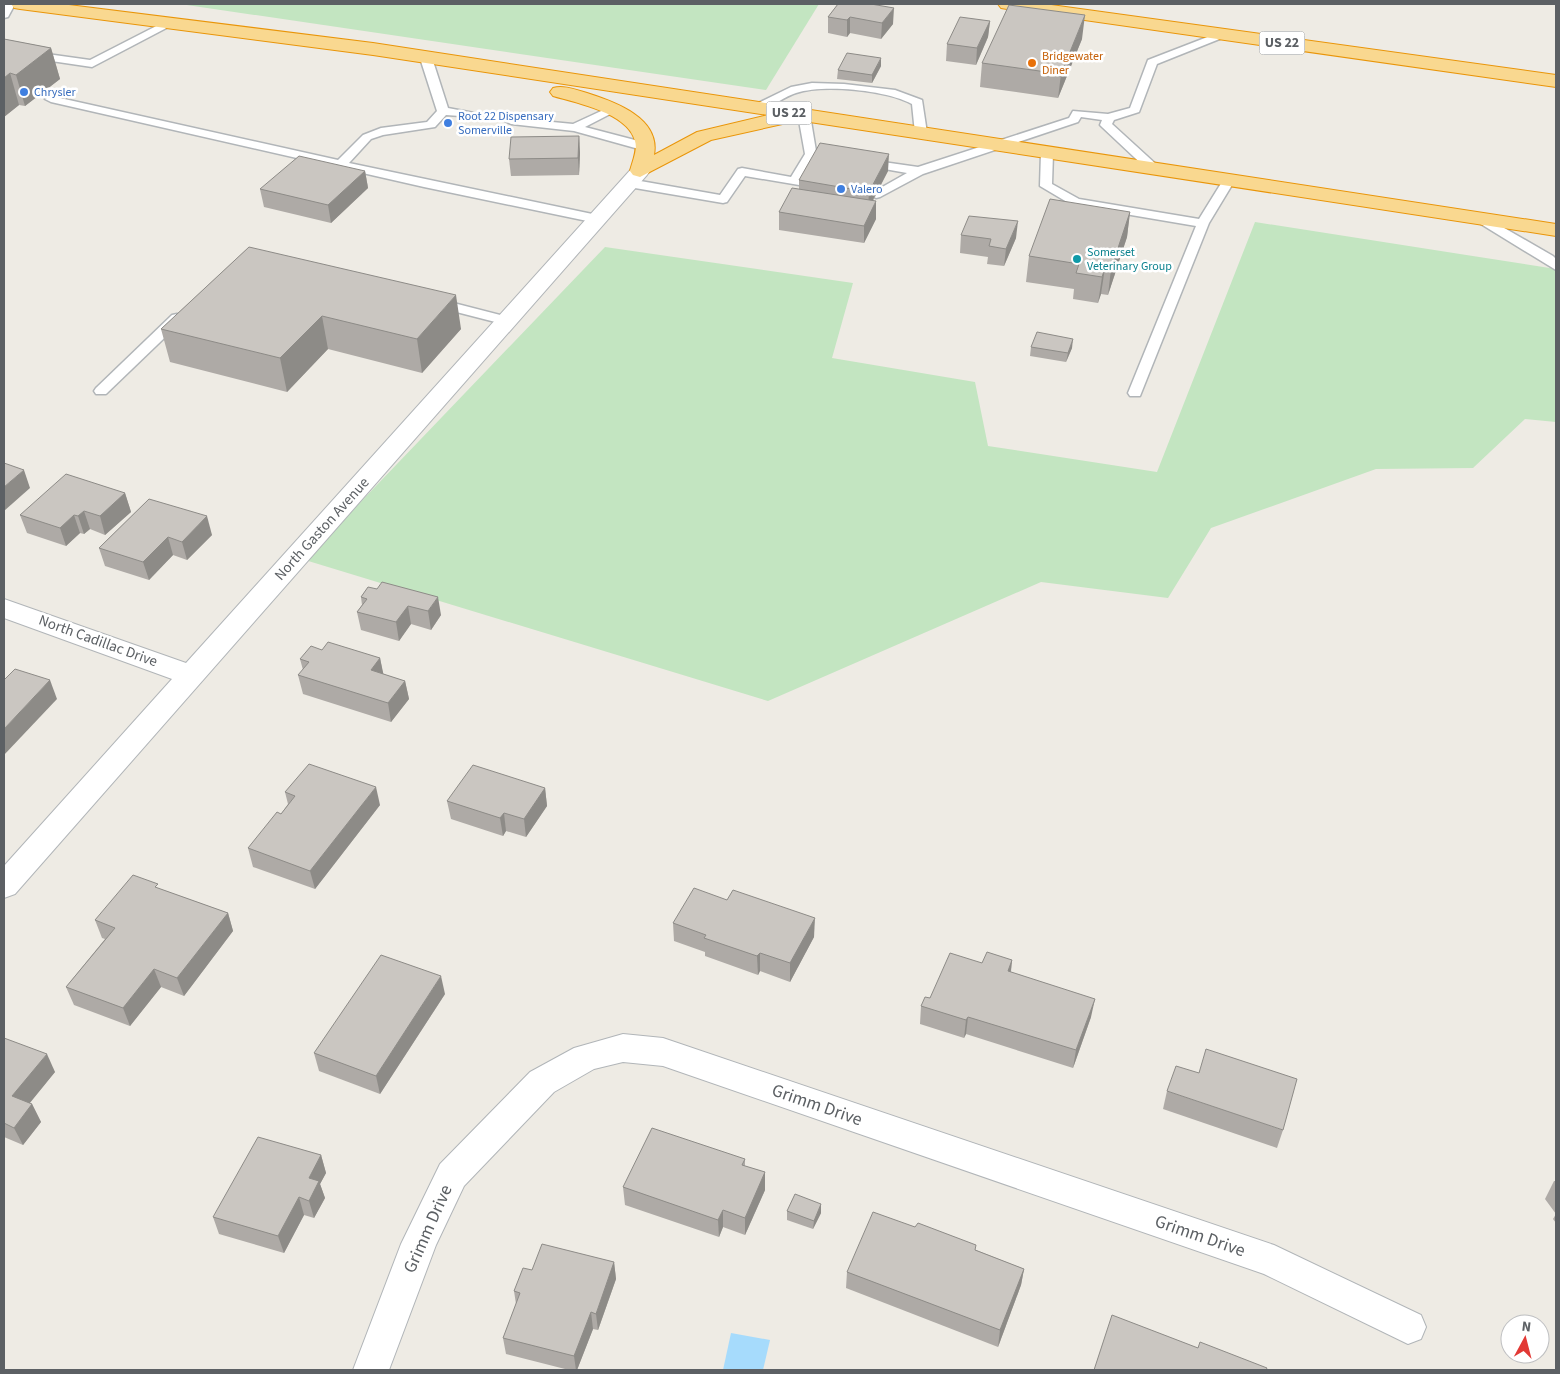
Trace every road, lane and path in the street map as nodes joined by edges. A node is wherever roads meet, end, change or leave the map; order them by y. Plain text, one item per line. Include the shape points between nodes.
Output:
1 (10, 4) edge
2 (20, 4) edge
3 (1007, 4) edge
4 (1083, 4) edge
5 (4, 15) edge
6 (170, 22) junction
7 (1223, 34) junction
8 (4, 51) edge
9 (426, 58) junction
10 (465, 64) junction
11 (1556, 81) edge
12 (51, 99) dead end
13 (754, 108) junction
14 (612, 109) junction
15 (442, 111) junction
16 (470, 115) dead end
17 (804, 115) junction
18 (1109, 118) junction
19 (511, 121) dead end
20 (575, 128) junction
21 (921, 133) junction
22 (992, 145) junction
23 (646, 147) junction
24 (1047, 153) junction
25 (811, 154) junction
26 (340, 164) junction
27 (1154, 169) junction
28 (919, 171) junction
29 (634, 177) junction
30 (1229, 180) junction
31 (876, 194) edge
32 (1480, 218) junction
33 (597, 219) junction
34 (1203, 224) junction
35 (1556, 230) edge
36 (1556, 266) edge
37 (430, 300) edge
38 (184, 311) edge
39 (507, 321) junction
40 (101, 391) dead end
41 (1135, 393) dead end
42 (4, 608) edge
43 (192, 675) junction
44 (4, 886) edge
45 (1408, 1327) dead end
46 (370, 1370) edge

1 - 5 lane
2 - 6 highway, US 22
3 - 7 highway, US 22
4 - 7 highway
6 - 8 lane via 92,64
6 - 9 highway, US 22
7 - 11 highway, US 22
7 - 18 lane via 1152,62 1135,110
9 - 10 highway, US 22
9 - 15 lane
10 - 13 highway, US 22
10 - 14 highway
12 - 26 lane
13 - 17 highway, US 22
13 - 21 lane via 799,88 831,87 893,93 910,96 918,102
14 - 20 lane
14 - 23 highway via 634,122 642,132
15 - 16 lane
15 - 26 lane via 431,125 381,132 366,138
17 - 21 highway, US 22
17 - 25 lane
17 - 29 highway via 744,125 704,136
18 - 22 lane via 1077,113 1074,120
18 - 27 lane via 1106,125
19 - 20 lane
20 - 23 lane
21 - 22 highway, US 22
22 - 24 highway, US 22
22 - 28 lane
23 - 29 highway
24 - 27 highway, US 22
24 - 34 lane via 1046,186 1076,202
25 - 28 lane
25 - 29 lane via 801,182 742,172 723,199
26 - 33 lane
27 - 30 highway, US 22
28 - 31 lane
29 - 33 street, North Gaston Avenue
30 - 32 highway, US 22
30 - 34 lane
32 - 35 highway, US 22
32 - 36 lane
33 - 39 street, North Gaston Avenue
34 - 41 lane
37 - 39 lane
38 - 40 lane
39 - 43 street, North Gaston Avenue
42 - 43 street, North Cadillac Drive
43 - 44 street, North Gaston Avenue
45 - 46 street, Grimm Drive via 1274,1261 663,1052 623,1048 586,1058 542,1082 452,1175 418,1244

